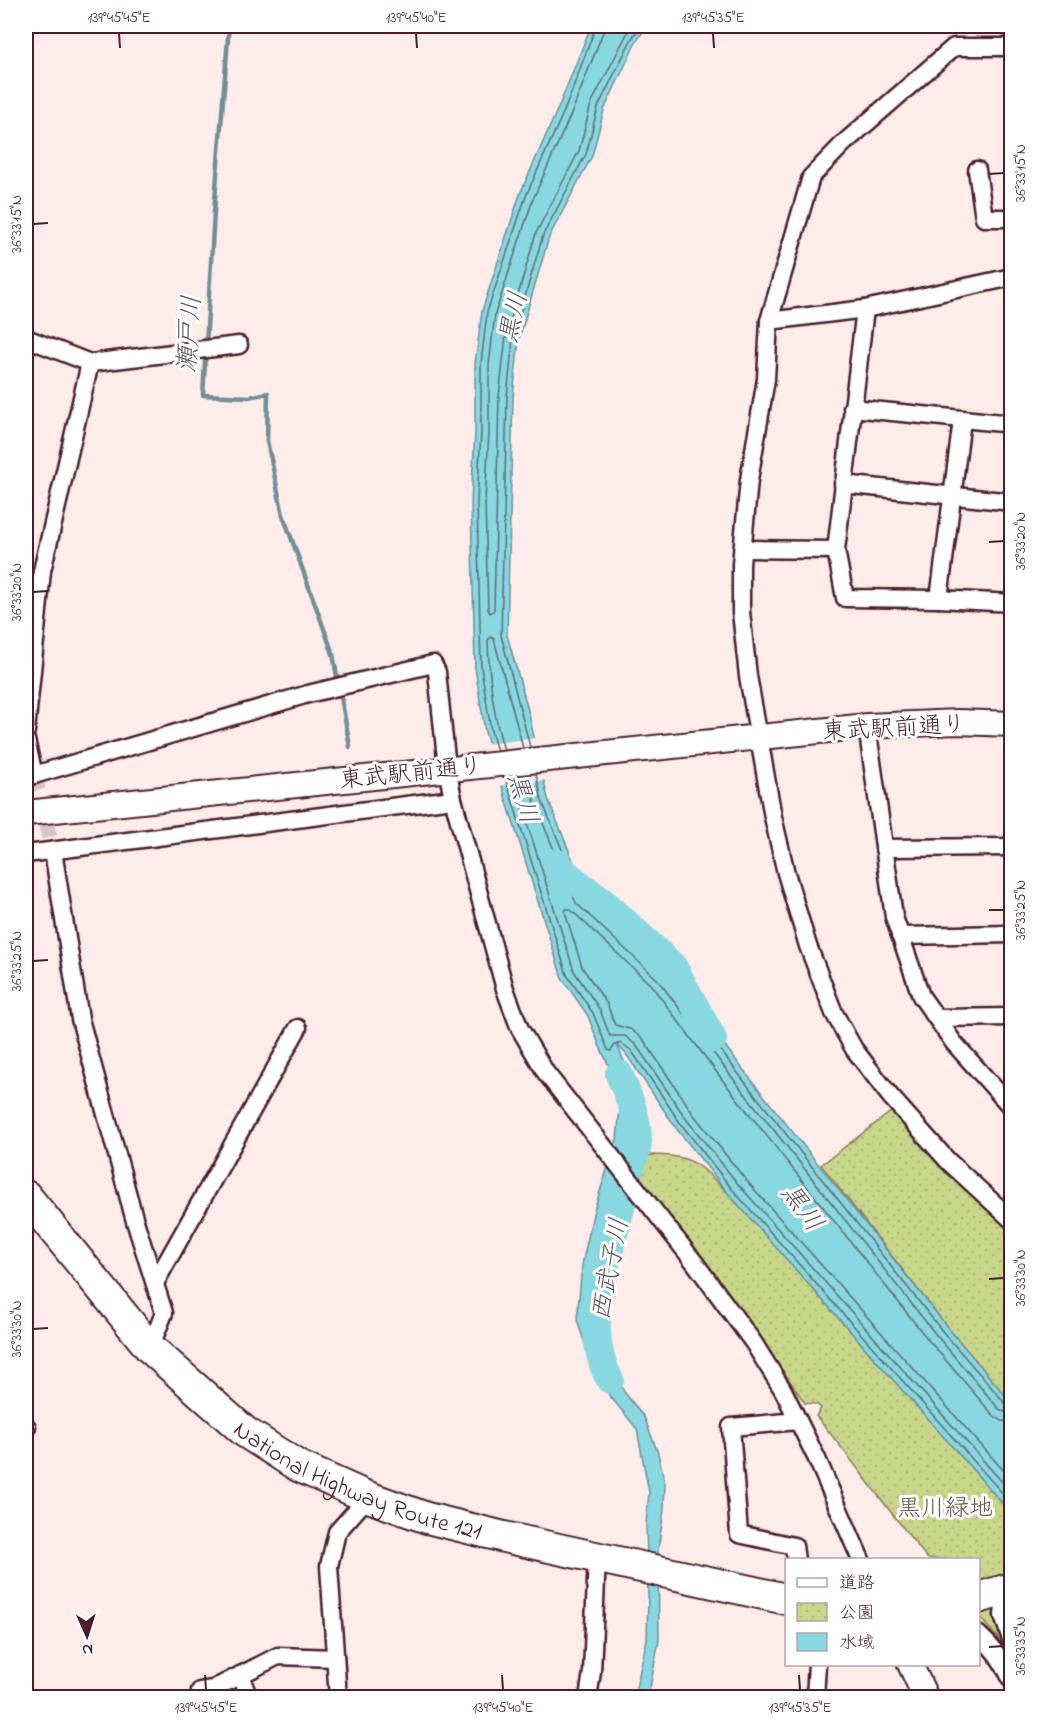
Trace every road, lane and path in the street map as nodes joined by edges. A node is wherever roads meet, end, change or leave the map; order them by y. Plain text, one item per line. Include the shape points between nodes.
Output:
1 (1011, 47) edge
2 (977, 170) dead end
3 (1011, 218) edge
4 (1011, 277) edge
5 (864, 309) junction
6 (769, 321) junction
7 (26, 338) edge
8 (239, 345) dead end
9 (90, 363) junction
10 (852, 408) junction
11 (962, 420) junction
12 (1011, 424) edge
13 (843, 484) junction
14 (953, 496) junction
15 (1011, 502) edge
16 (743, 549) junction
17 (836, 550) junction
18 (939, 599) junction
19 (1011, 603) edge
20 (1011, 724) edge
21 (867, 726) junction
22 (26, 731) edge
23 (753, 738) junction
24 (26, 740) edge
25 (454, 768) junction
26 (29, 775) edge
27 (453, 799) junction
28 (26, 813) edge
29 (1011, 847) edge
30 (884, 848) junction
31 (53, 851) junction
32 (26, 854) edge
33 (1011, 934) edge
34 (900, 936) junction
35 (1011, 1017) edge
36 (937, 1018) junction
37 (298, 1028) dead end
38 (1011, 1108) edge
39 (26, 1196) edge
40 (1011, 1220) edge
41 (155, 1283) junction
42 (150, 1348) junction
43 (798, 1421) junction
44 (368, 1497) junction
45 (597, 1557) junction
46 (796, 1558) edge
47 (860, 1558) edge
48 (998, 1597) edge
49 (785, 1599) edge
50 (980, 1636) edge
51 (1011, 1642) edge
52 (335, 1658) junction
53 (817, 1666) edge
54 (910, 1666) edge
55 (240, 1675) junction
56 (1011, 1677) edge
57 (200, 1692) dead end
58 (249, 1698) edge
59 (338, 1698) edge
60 (588, 1698) edge
61 (815, 1698) edge
62 (926, 1698) edge

1 - 6 street via 954,47 811,177
2 - 3 street via 984,218
4 - 5 street
5 - 6 street
5 - 10 street
6 - 16 street via 766,379 749,480
7 - 9 street
8 - 9 street
9 - 22 street via 42,571
10 - 11 street
10 - 13 street
11 - 12 street
11 - 14 street
13 - 14 street
13 - 17 street
14 - 15 street
14 - 18 street
16 - 17 street
16 - 23 street via 741,612
17 - 18 street via 845,598
18 - 19 street
20 - 21 street, 東武駅前通り
21 - 23 street, 東武駅前通り
21 - 30 street
23 - 25 street, 東武駅前通り
23 - 40 street via 808,946 844,1033 890,1096 948,1161
24 - 26 street
25 - 26 street via 433,664 308,694
25 - 27 street
25 - 28 street, 東武駅前通り
27 - 31 street
27 - 43 street via 520,1029 546,1073 753,1342
29 - 30 street
30 - 34 street
31 - 32 street
31 - 41 street via 80,1019
33 - 34 street
34 - 36 street via 921,996
35 - 36 street
36 - 38 street
37 - 41 street
39 - 42 highway, National Highway Route 121
41 - 42 street via 164,1313
42 - 44 highway, National Highway Route 121 via 245,1432 298,1466
43 - 46 street via 731,1427 739,1534 794,1546
43 - 47 street
44 - 45 highway, National Highway Route 121 via 427,1518
44 - 52 street via 337,1532 329,1566
45 - 49 highway, National Highway Route 121
45 - 60 street
48 - 51 street
50 - 56 street via 994,1648
52 - 55 street via 278,1656
52 - 59 street
53 - 61 street
54 - 62 street
55 - 57 street
55 - 58 street

